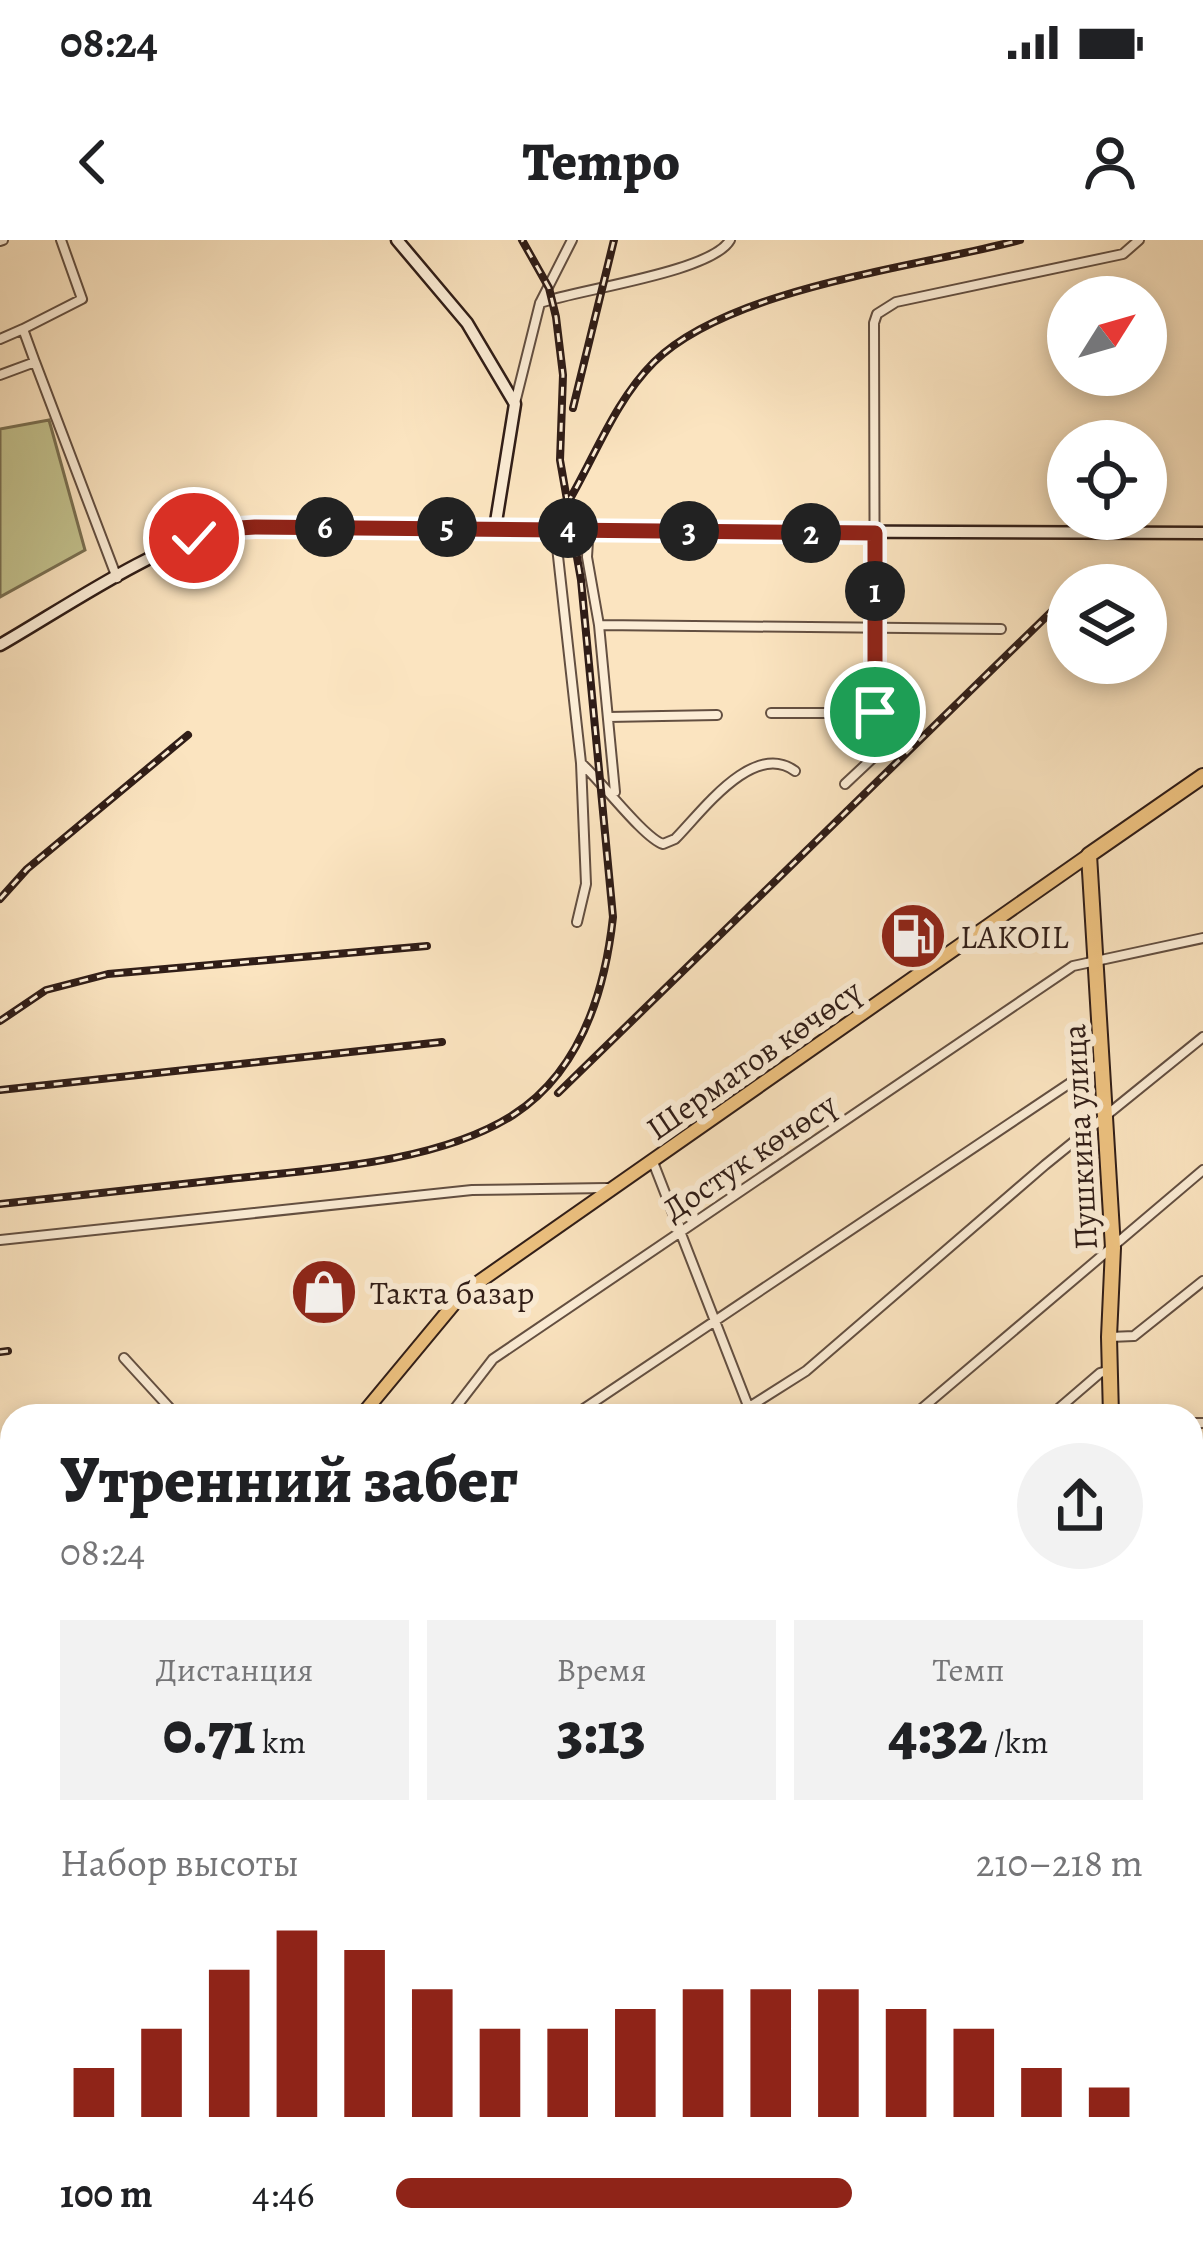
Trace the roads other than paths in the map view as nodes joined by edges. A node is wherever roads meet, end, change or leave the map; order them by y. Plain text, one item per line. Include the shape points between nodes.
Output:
1 (62, 240) edge
2 (397, 240) edge
3 (572, 240) edge
4 (730, 240) edge
5 (1139, 240) edge
6 (540, 303) junction
7 (23, 329) junction
8 (0, 339) edge
9 (35, 362) junction
10 (0, 375) edge
11 (515, 404) junction
12 (494, 528) junction
13 (554, 528) junction
14 (597, 528) junction
15 (875, 533) junction
16 (1203, 533) edge
17 (117, 578) junction
18 (599, 625) junction
19 (875, 628) junction
20 (1001, 629) dead end
21 (0, 645) edge
22 (875, 712) junction
23 (771, 713) dead end
24 (717, 715) dead end
25 (608, 717) junction
26 (581, 763) junction
27 (795, 771) dead end
28 (1203, 776) edge
29 (845, 784) dead end
30 (615, 796) junction
31 (1089, 855) junction
32 (577, 922) dead end
33 (1203, 938) edge
34 (1095, 960) junction
35 (1203, 1037) edge
36 (1104, 1060) junction
37 (1107, 1117) junction
38 (653, 1162) junction
39 (1203, 1170) edge
40 (615, 1188) junction
41 (681, 1232) junction
42 (0, 1240) edge
43 (1113, 1248) junction
44 (1203, 1281) edge
45 (715, 1319) junction
46 (1108, 1337) junction
47 (124, 1358) dead end
48 (1111, 1369) junction
49 (166, 1404) edge
50 (371, 1404) edge
51 (458, 1404) edge
52 (591, 1404) edge
53 (747, 1404) edge
54 (761, 1404) edge
55 (928, 1404) edge
56 (1064, 1404) edge
57 (1111, 1404) edge

1 - 7 street via 82,299
2 - 11 main road via 466,323
3 - 6 street
4 - 6 street via 723,252 696,263
5 - 15 street via 1123,254 896,302 877,314
6 - 11 street
7 - 8 street
7 - 9 street
9 - 10 street
9 - 17 street
11 - 12 main road
12 - 13 main road
12 - 17 main road via 224,529
13 - 14 main road
13 - 26 street
14 - 15 main road
14 - 18 street via 587,557
15 - 16 main road
15 - 19 street
17 - 21 main road
18 - 19 street
18 - 25 street
19 - 20 street
19 - 22 street
22 - 23 street
22 - 29 street via 907,712 909,724
24 - 25 street
25 - 30 street
26 - 30 street
26 - 32 street via 586,884
27 - 30 street via 772,764 738,775 663,844
28 - 31 highway, Шерматов көчөсү
31 - 34 highway, Пушкина улица
31 - 38 main road, Шерматов көчөсү
33 - 34 street, Достук көчөсү
34 - 36 highway, Пушкина улица
34 - 41 street, Достук көчөсү via 1073,966
35 - 37 street
36 - 37 highway, Пушкина улица
36 - 45 street
37 - 43 highway, Пушкина улица
37 - 54 street
38 - 40 main road, Шерматов көчөсү
38 - 41 street
39 - 43 street
40 - 42 street via 472,1190
40 - 50 main road, Шерматов көчөсү via 463,1293
41 - 45 street
41 - 51 street, Достук көчөсү via 493,1359
43 - 46 highway, Пушкина улица
43 - 55 street
44 - 46 street via 1134,1336
45 - 52 street
45 - 53 street
46 - 48 highway, Пушкина улица
47 - 49 street
48 - 56 street
48 - 57 highway, Пушкина улица

